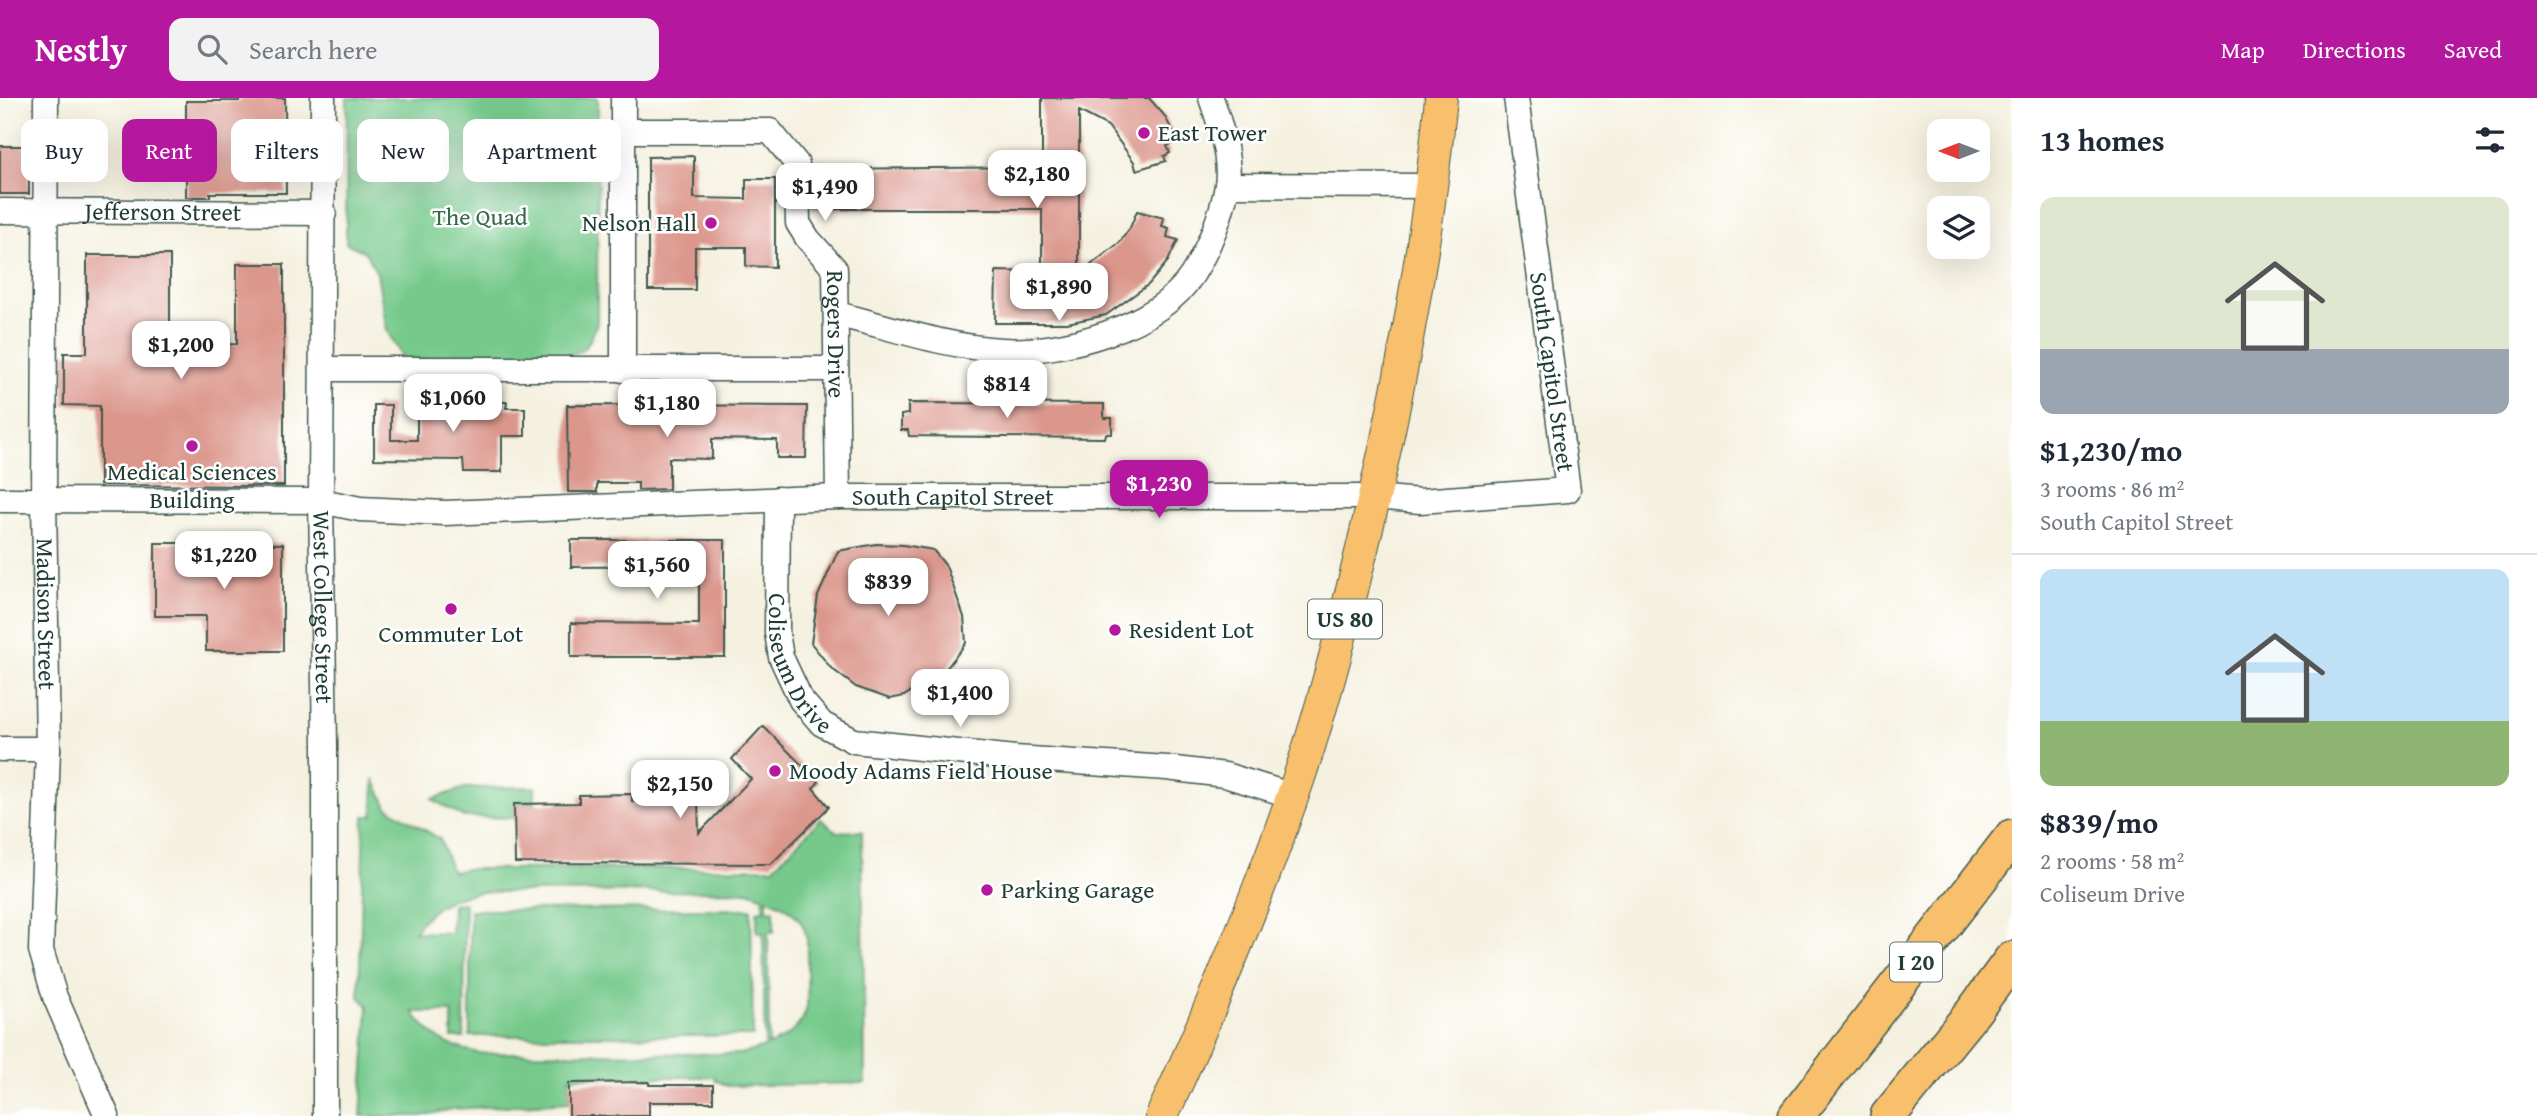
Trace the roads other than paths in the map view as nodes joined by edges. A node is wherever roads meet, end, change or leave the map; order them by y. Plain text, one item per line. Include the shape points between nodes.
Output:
1 (46, 98) edge
2 (323, 98) edge
3 (622, 98) edge
4 (1211, 98) edge
5 (1441, 98) edge
6 (1516, 98) edge
7 (623, 131) junction
8 (1227, 185) junction
9 (1433, 187) junction
10 (0, 211) edge
11 (47, 211) junction
12 (324, 213) junction
13 (836, 314) junction
14 (323, 369) junction
15 (836, 369) junction
16 (623, 370) junction
17 (838, 497) junction
18 (1375, 497) junction
19 (44, 499) junction
20 (778, 499) junction
21 (0, 500) edge
22 (321, 501) junction
23 (0, 749) edge
24 (48, 749) junction
25 (1293, 796) junction
26 (2012, 837) edge
27 (2012, 959) edge
28 (1973, 1012) junction
29 (1830, 1074) junction
30 (107, 1116) edge
31 (325, 1116) edge
32 (1162, 1116) edge
33 (1772, 1116) edge
34 (1796, 1116) edge
35 (1888, 1116) edge
36 (1907, 1116) edge

1 - 11 street, Madison Street
2 - 12 street, West College Street
3 - 7 street
4 - 8 street via 1220,124
5 - 9 main road, US 80
6 - 18 street, South Capitol Street via 1568,490 1420,501
7 - 13 street, Rogers Drive via 770,131 797,164 798,223 835,269
7 - 16 street
8 - 9 street
8 - 13 street via 1213,232 1191,276 1164,303 1092,339 1048,349 1003,350 967,346
9 - 18 main road, US 80
10 - 11 street, Jefferson Street
11 - 12 street, Jefferson Street
11 - 19 street, Madison Street
12 - 14 street, West College Street
13 - 15 street, Rogers Drive
14 - 16 street
14 - 22 street, West College Street
15 - 16 street
15 - 17 street, Rogers Drive
17 - 18 street, South Capitol Street
17 - 20 street, South Capitol Street
18 - 25 main road, US 80 via 1335,660
19 - 21 street, South Capitol Street
19 - 22 street, South Capitol Street
19 - 24 street, Madison Street
20 - 22 street, South Capitol Street via 445,513 360,509
20 - 25 street, Coliseum Drive via 777,633 781,657 800,700 822,724 854,741 1179,769 1224,775
22 - 31 street, West College Street
23 - 24 street
24 - 30 street, Madison Street via 41,950 55,998
25 - 32 main road, US 80 via 1219,991
26 - 29 highway, I 20
27 - 28 highway
28 - 35 highway
28 - 36 highway
29 - 33 highway
29 - 34 highway, I 20

